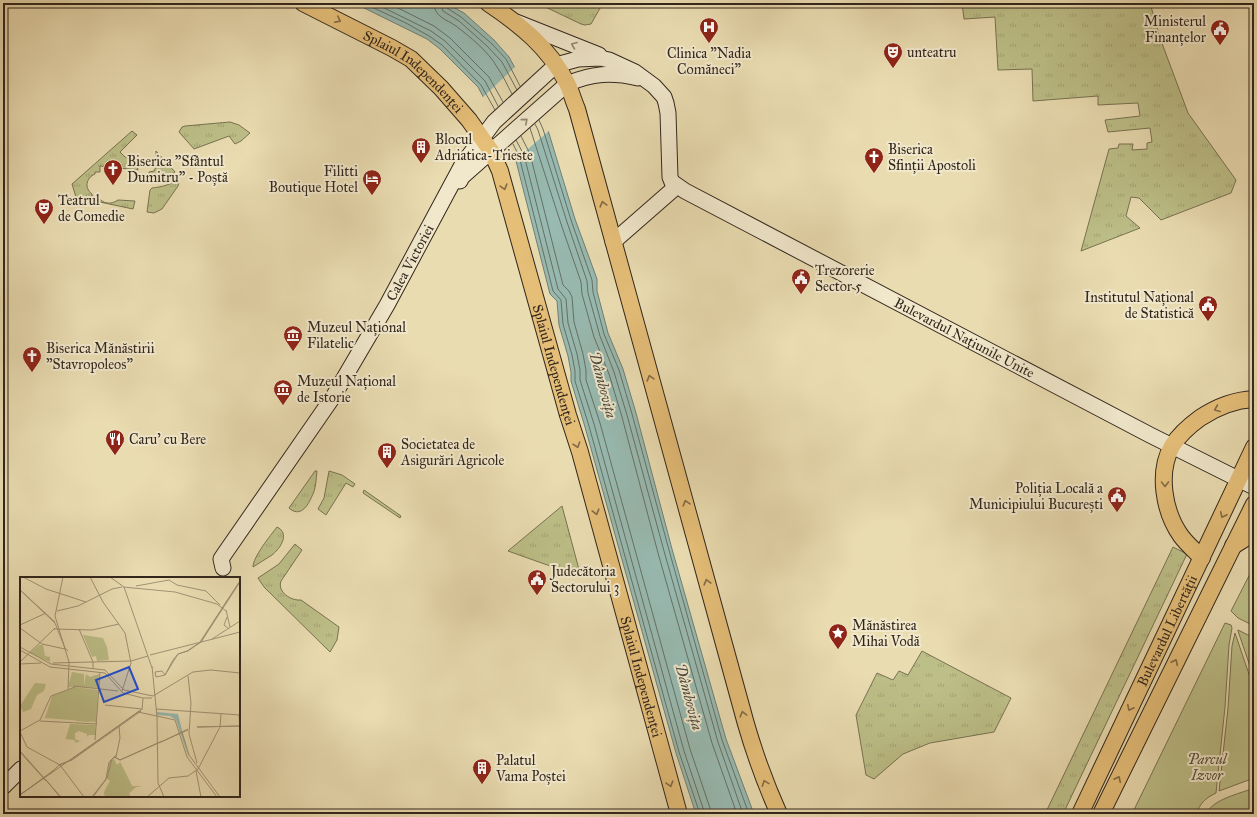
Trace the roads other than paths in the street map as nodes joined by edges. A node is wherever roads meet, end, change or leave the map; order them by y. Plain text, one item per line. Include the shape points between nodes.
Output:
1 (303, 3) edge
2 (488, 3) edge
3 (514, 21) junction
4 (610, 60) junction
5 (556, 65) junction
6 (645, 80) junction
7 (567, 84) junction
8 (481, 137) junction
9 (490, 151) junction
10 (677, 186) junction
11 (613, 242) junction
12 (1254, 399) edge
13 (1172, 446) junction
14 (1254, 447) edge
15 (1239, 480) junction
16 (1254, 487) edge
17 (1254, 504) edge
18 (1254, 533) edge
19 (1233, 546) junction
20 (1202, 558) junction
21 (218, 573) edge
22 (20, 770) edge
23 (3, 787) edge
24 (679, 814) edge
25 (779, 814) edge
26 (1080, 814) edge
27 (1101, 814) edge

1 -> 8 main road, Splaiul Independenței via 411,59 441,88
2 - 3 main road
4 -> 3 main road
3 - 5 main road via 538,42
4 - 5 main road via 578,59
4 - 6 main road
5 - 7 main road
5 - 8 main road, Calea Victoriei
6 - 7 main road via 606,74 582,77
6 - 10 main road via 659,92 666,103 669,172
9 -> 7 main road, Calea Victoriei
11 -> 7 main road
8 - 9 main road, Splaiul Independenței
8 - 21 main road, Calea Victoriei via 462,165 387,305 333,397 225,553
9 - 21 main road, Calea Victoriei via 462,177 394,309 315,443
9 -> 24 main road, Splaiul Independenței via 500,171
10 - 11 main road
10 - 13 main road, Bulevardul Națiunile Unite
25 -> 11 main road via 750,738
12 -> 13 main road via 1233,403 1204,416 1183,432
13 - 15 main road, Bulevardul Națiunile Unite
13 -> 20 main road via 1164,481 1165,497 1170,514 1182,537
14 - 15 main road, Bulevardul Libertății
15 - 16 main road, Bulevardul Națiunile Unite
15 -> 20 main road, Bulevardul Libertății
17 - 19 main road, Bulevardul Libertății
18 - 19 main road
27 -> 19 main road, Bulevardul Libertății
20 -> 26 main road, Bulevardul Libertății
22 - 23 main road

